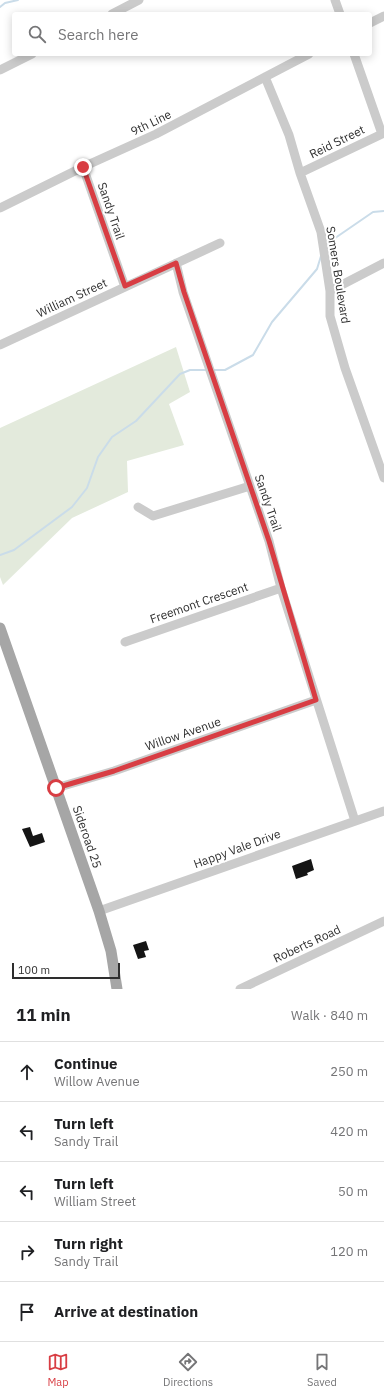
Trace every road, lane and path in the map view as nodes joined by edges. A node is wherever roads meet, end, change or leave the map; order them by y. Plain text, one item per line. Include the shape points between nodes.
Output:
1 (140, 0) edge
2 (335, 0) edge
3 (116, 12) edge
4 (339, 12) edge
5 (384, 16) edge
6 (372, 22) edge
7 (28, 56) edge
8 (305, 56) edge
9 (355, 56) edge
10 (0, 70) edge
11 (265, 77) junction
12 (383, 134) edge
13 (83, 167) junction
14 (300, 173) junction
15 (0, 208) edge
16 (220, 242) dead end
17 (176, 263) junction
18 (384, 263) edge
19 (125, 286) junction
20 (330, 291) junction
21 (0, 345) edge
22 (384, 478) edge
23 (250, 486) junction
24 (138, 507) dead end
25 (281, 588) junction
26 (1, 634) edge
27 (125, 642) dead end
28 (316, 700) junction
29 (56, 788) junction
30 (384, 811) edge
31 (355, 821) junction
32 (98, 911) junction
33 (384, 921) edge
34 (117, 989) edge
35 (240, 989) edge

1 - 3 street
2 - 4 street
5 - 6 street
7 - 10 street
8 - 11 street, 9th Line
9 - 12 street
11 - 13 street, 9th Line via 156,134
11 - 14 street, Somers Boulevard via 289,136
12 - 14 street, Reid Street
13 - 15 street, 9th Line
13 - 19 street, Sandy Trail
14 - 20 street, Somers Boulevard via 321,232
16 - 17 street, William Street
17 - 19 street, William Street
17 - 23 street, Sandy Trail via 186,300
18 - 20 street
19 - 21 street, William Street
20 - 22 street, Somers Boulevard via 330,316
23 - 24 street via 152,516
23 - 25 street, Sandy Trail via 269,541
25 - 27 street, Freemont Crescent
25 - 28 street, Sandy Trail
26 - 29 main road, Sideroad 25
28 - 29 street, Willow Avenue via 114,771
28 - 31 street, Sandy Trail
29 - 32 main road, Sideroad 25
30 - 31 street, Happy Vale Drive
31 - 32 street, Happy Vale Drive
32 - 34 main road, Sideroad 25 via 111,951
33 - 35 street, Roberts Road

